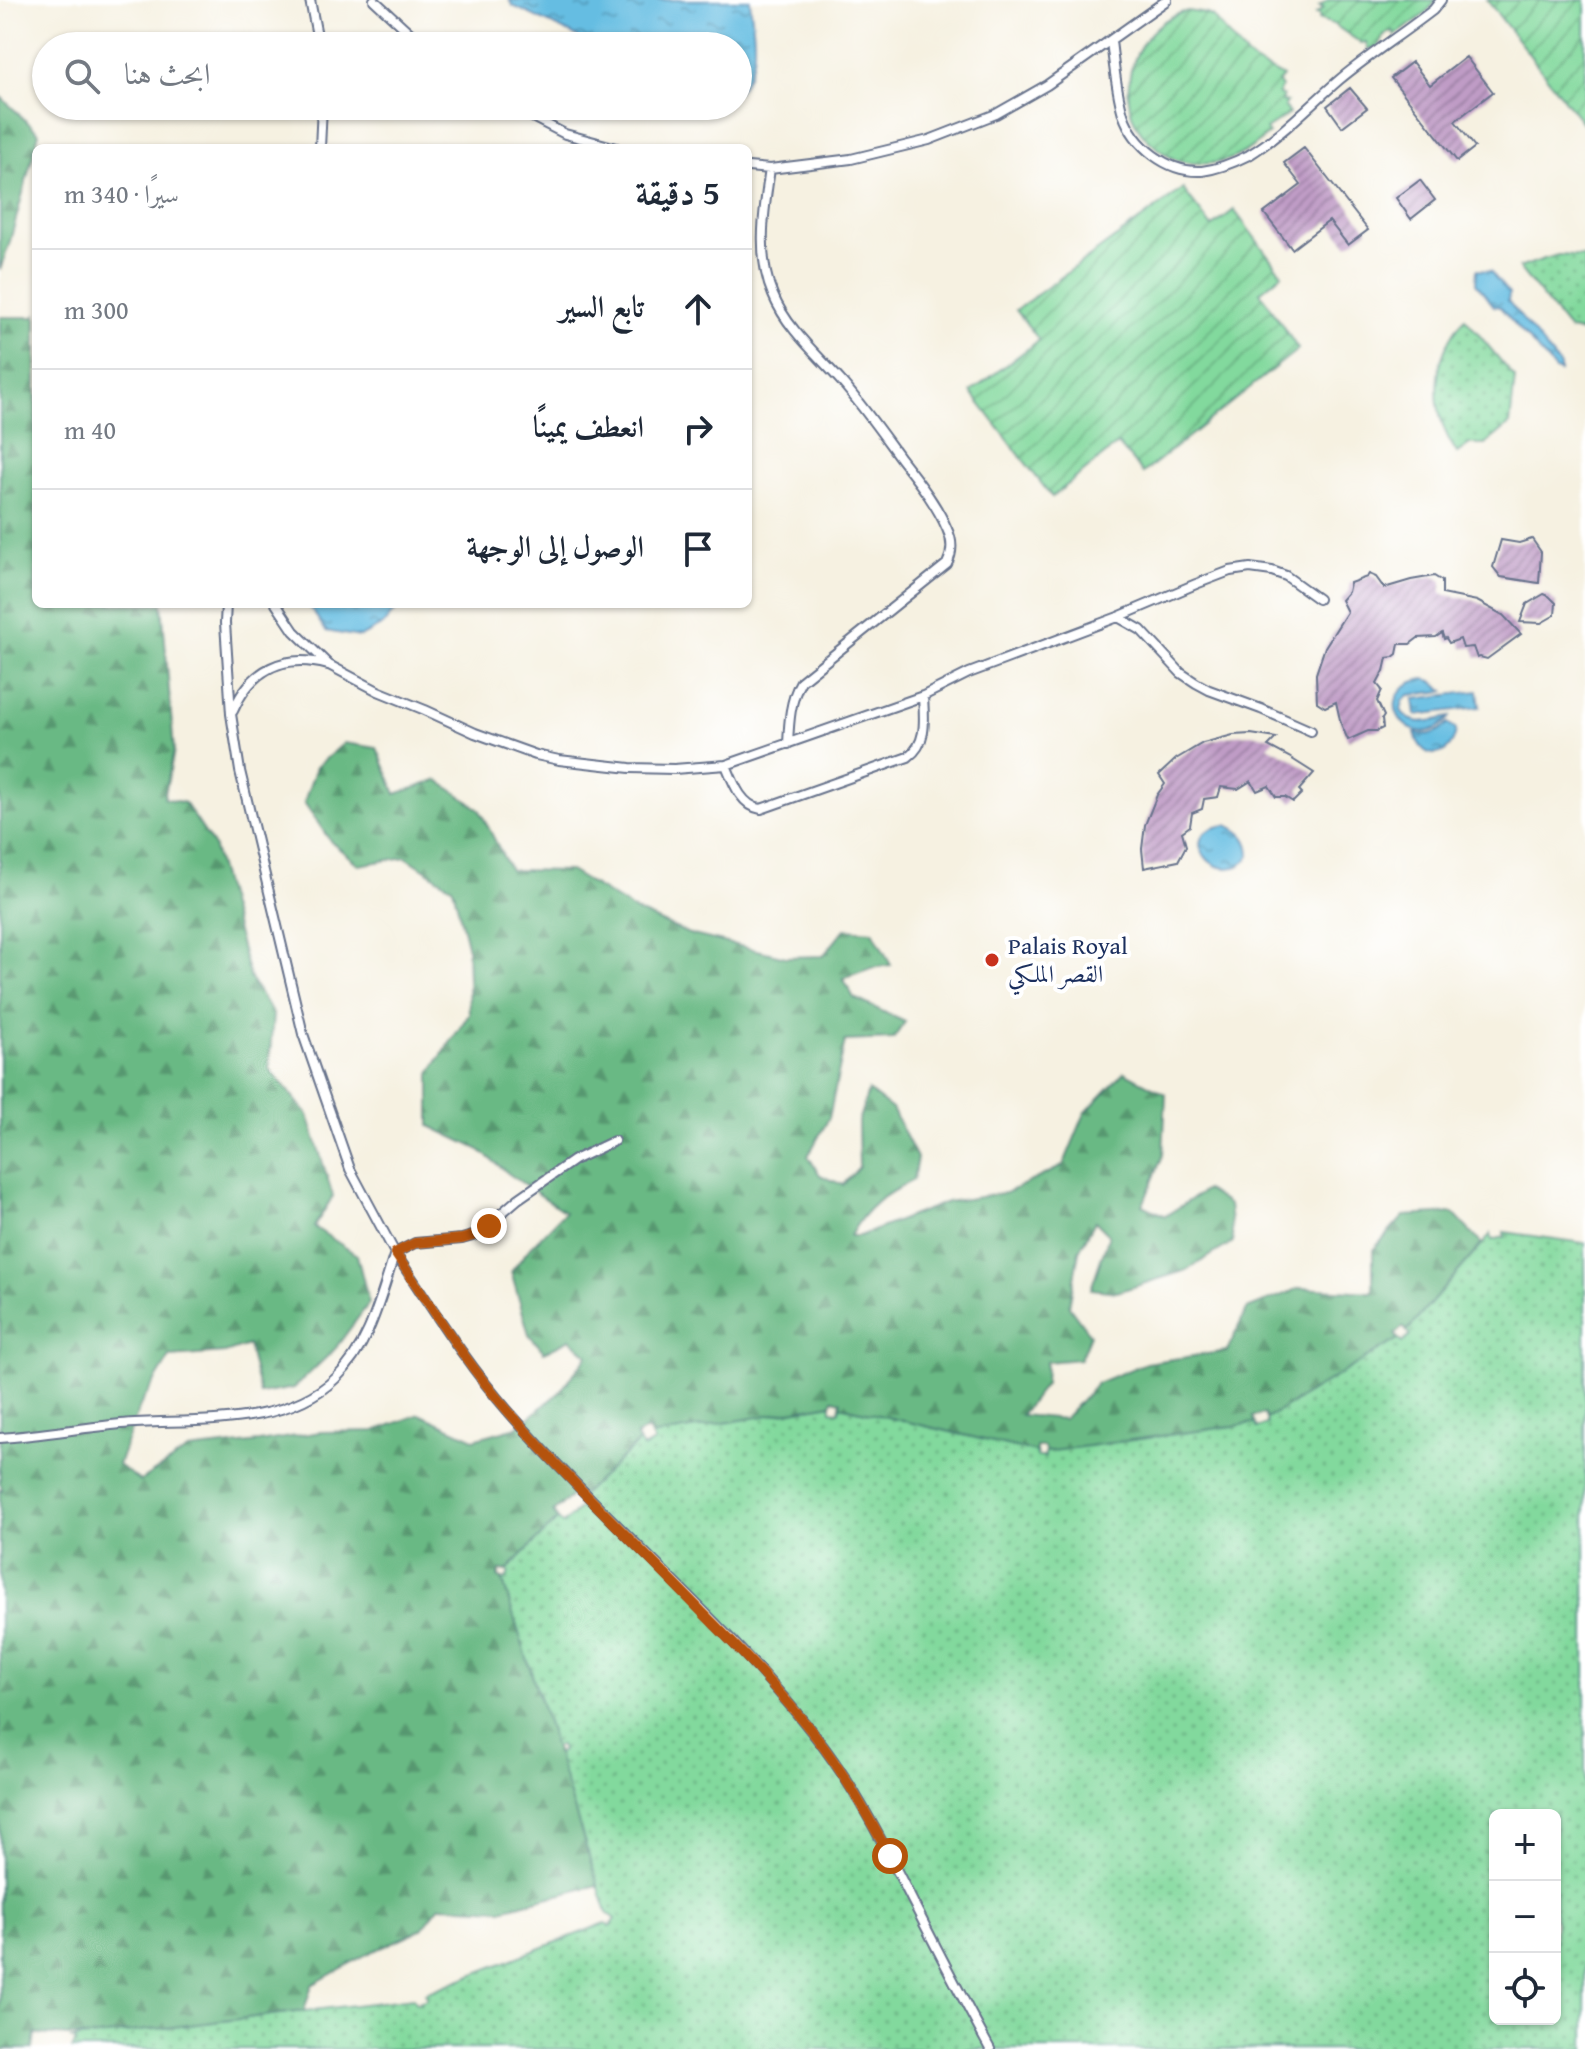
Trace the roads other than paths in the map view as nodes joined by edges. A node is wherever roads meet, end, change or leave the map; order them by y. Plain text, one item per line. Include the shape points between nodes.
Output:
1 (310, 0) edge
2 (374, 0) edge
3 (1167, 0) edge
4 (1441, 0) edge
5 (316, 32) edge
6 (409, 32) edge
7 (1111, 41) junction
8 (323, 120) edge
9 (538, 120) edge
10 (320, 144) edge
11 (602, 144) edge
12 (752, 167) edge
13 (770, 169) junction
14 (1318, 599) dead end
15 (226, 608) edge
16 (279, 608) edge
17 (1118, 617) junction
18 (329, 665) junction
19 (923, 696) junction
20 (231, 714) junction
21 (1311, 731) dead end
22 (788, 744) junction
23 (726, 765) junction
24 (614, 1141) dead end
25 (395, 1253) junction
26 (1, 1436) edge
27 (0, 1448) edge
28 (990, 2049) edge

1 - 5 lane
2 - 6 lane
3 - 7 lane
4 - 7 lane via 1249,154 1201,171 1163,162 1132,134 1123,113
7 - 13 lane via 996,114 929,140 851,159
8 - 10 lane
9 - 11 lane
12 - 13 lane
13 - 22 lane via 764,246 773,296 788,323 843,383 925,492 952,547 947,564 801,681
14 - 17 lane via 1286,576 1250,568 1230,571
15 - 20 lane
16 - 18 lane
17 - 19 lane via 969,673
17 - 21 lane via 1141,630 1196,683
18 - 20 lane via 291,661 263,671 245,688
18 - 23 lane via 378,691 536,755 630,768
19 - 22 lane
19 - 23 lane via 924,727 912,755 825,787 756,809 743,798
20 - 25 lane via 303,1034 350,1169
22 - 23 lane
24 - 25 lane via 574,1160 476,1235 415,1243
25 - 26 lane via 353,1358 336,1379 287,1407 250,1417
25 - 28 lane via 507,1410 815,1736 872,1824
26 - 27 lane

